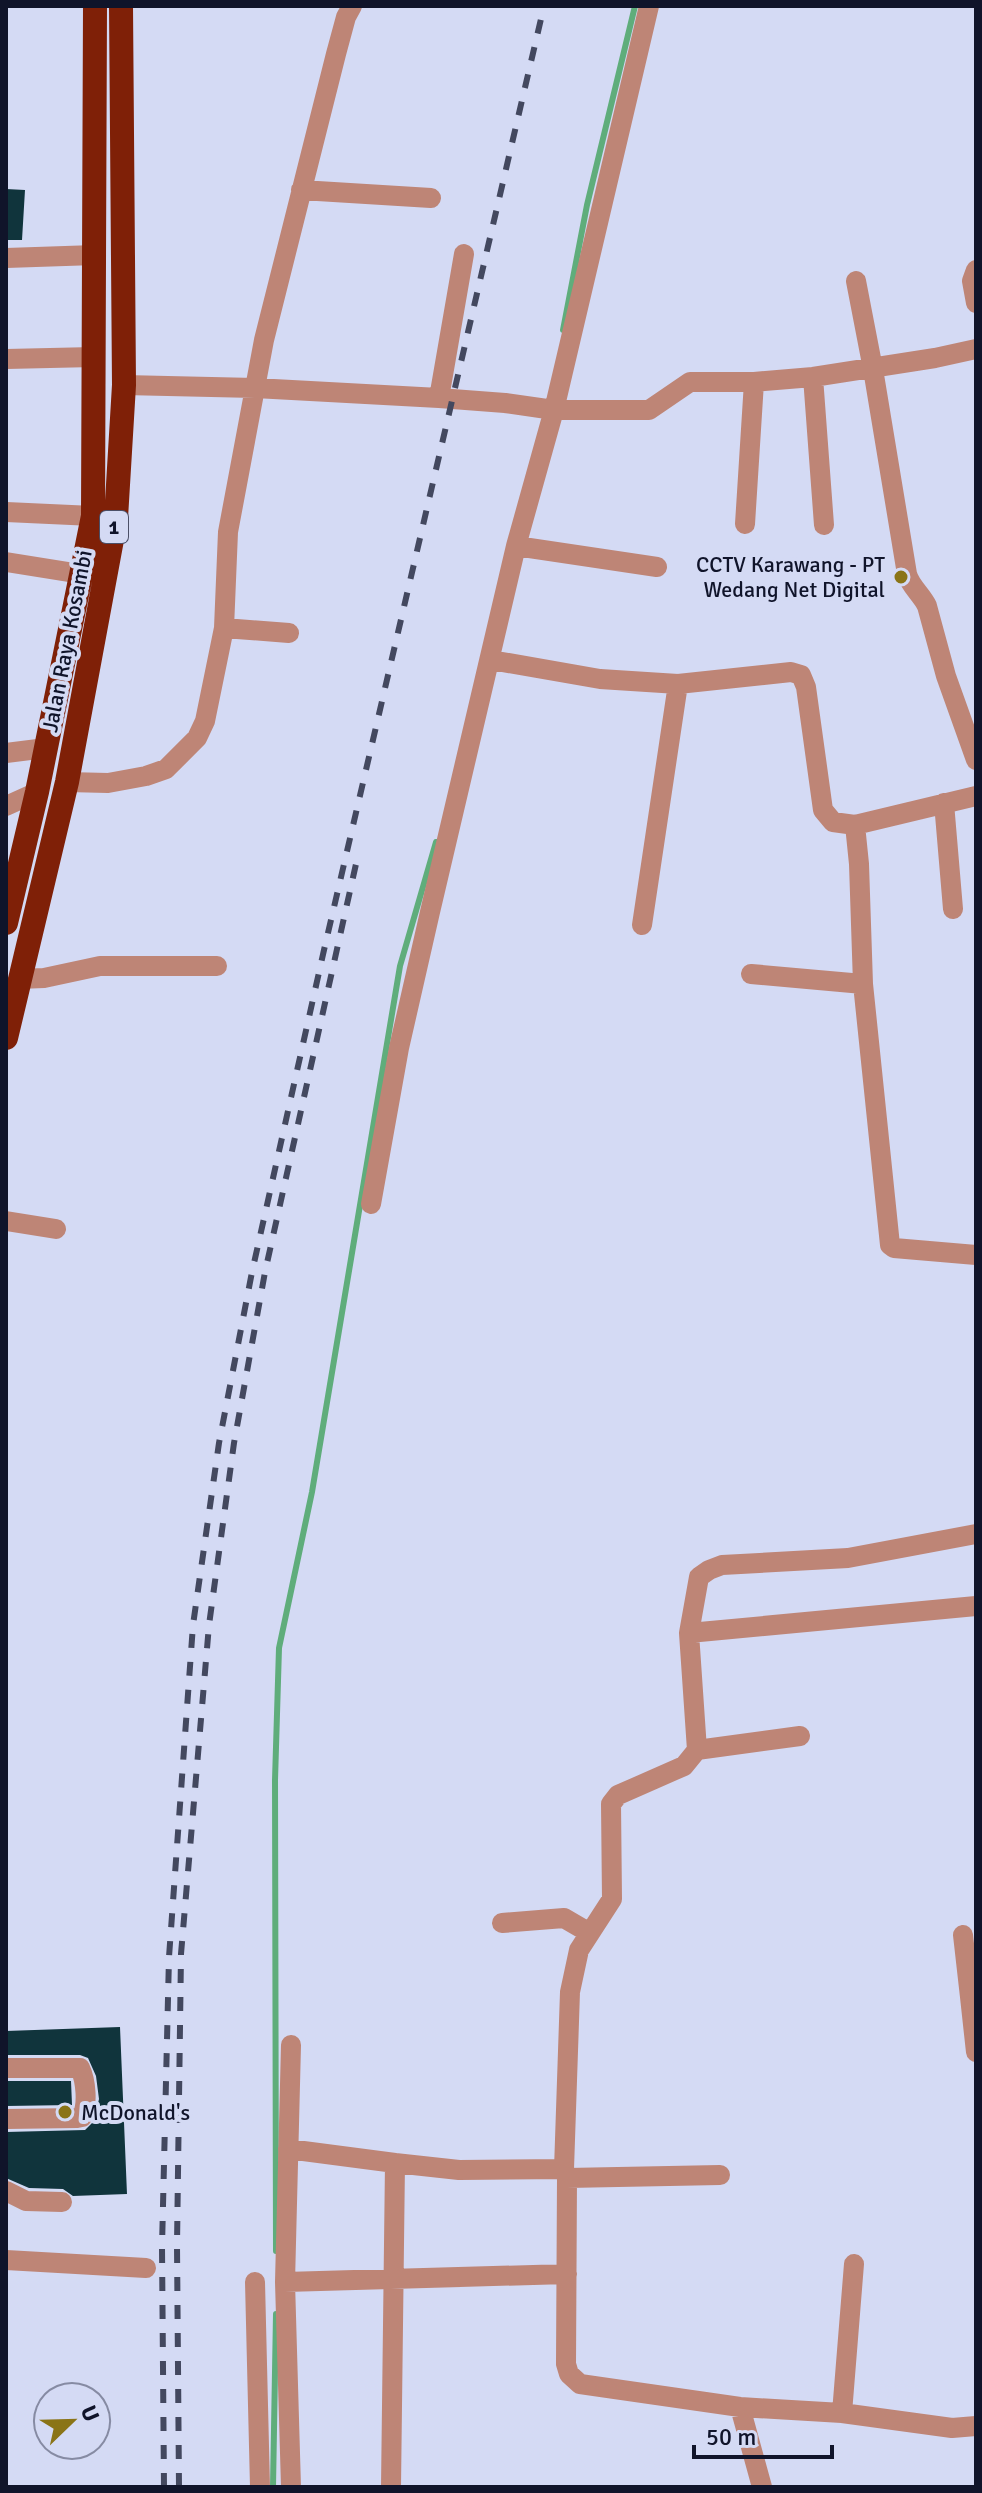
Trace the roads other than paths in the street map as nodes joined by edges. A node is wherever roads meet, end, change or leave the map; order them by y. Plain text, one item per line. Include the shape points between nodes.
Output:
1 (95, 6) edge
2 (121, 6) edge
3 (352, 6) edge
4 (649, 6) edge
5 (301, 190) junction
6 (431, 198) dead end
7 (464, 254) dead end
8 (95, 255) junction
9 (6, 258) edge
10 (976, 270) edge
11 (856, 281) dead end
12 (976, 303) edge
13 (976, 349) edge
14 (94, 357) junction
15 (6, 359) edge
16 (873, 369) junction
17 (813, 377) junction
18 (754, 382) junction
19 (124, 385) junction
20 (255, 388) junction
21 (439, 398) junction
22 (549, 410) junction
23 (6, 512) edge
24 (93, 516) junction
25 (745, 524) dead end
26 (824, 525) dead end
27 (516, 546) junction
28 (6, 562) edge
29 (657, 567) dead end
30 (81, 574) junction
31 (224, 628) junction
32 (289, 633) dead end
33 (491, 660) junction
34 (678, 684) junction
35 (46, 748) junction
36 (6, 753) edge
37 (976, 760) edge
38 (67, 782) junction
39 (37, 792) junction
40 (976, 796) edge
41 (944, 803) junction
42 (6, 806) edge
43 (855, 825) junction
44 (953, 909) dead end
45 (6, 923) edge
46 (642, 925) dead end
47 (217, 966) dead end
48 (751, 974) dead end
49 (19, 979) junction
50 (863, 984) junction
51 (6, 1038) edge
52 (371, 1204) dead end
53 (6, 1221) edge
54 (56, 1229) dead end
55 (976, 1255) edge
56 (976, 1534) edge
57 (976, 1606) edge
58 (689, 1633) junction
59 (800, 1736) dead end
60 (697, 1750) junction
61 (502, 1923) dead end
62 (588, 1932) junction
63 (963, 1935) dead end
64 (973, 1997) edge
65 (291, 2045) dead end
66 (976, 2052) edge
67 (6, 2068) edge
68 (6, 2119) edge
69 (288, 2149) junction
70 (395, 2163) junction
71 (565, 2174) junction
72 (720, 2175) dead end
73 (6, 2191) edge
74 (62, 2202) dead end
75 (6, 2260) edge
76 (854, 2264) dead end
77 (146, 2268) dead end
78 (567, 2274) junction
79 (393, 2278) junction
80 (255, 2282) dead end
81 (285, 2282) junction
82 (273, 2372) junction
83 (740, 2407) junction
84 (842, 2413) junction
85 (976, 2426) edge
86 (260, 2487) edge
87 (291, 2487) edge
88 (391, 2487) edge
89 (762, 2487) edge

1 - 8 highway, Jalan Raya Kosambi / 1
2 - 19 highway, Jalan Raya Kosambi / 1
3 - 5 street
4 - 22 street
5 - 6 street
5 - 20 street
7 - 21 street
8 - 9 street
8 - 14 highway, Jalan Raya Kosambi / 1
10 - 12 street
11 - 16 street
13 - 16 street
14 - 15 street
14 - 24 highway, Jalan Raya Kosambi / 1
16 - 17 street
16 - 37 street via 908,581 927,606
17 - 18 street
17 - 26 street
18 - 22 street via 690,382 649,410
18 - 25 street
19 - 20 street
19 - 38 highway, Jalan Raya Kosambi / 1 via 116,518
20 - 21 street
20 - 31 street via 228,532
21 - 22 street
22 - 27 street
23 - 24 street
24 - 30 highway, Jalan Raya Kosambi / 1
27 - 29 street
27 - 33 street
28 - 30 street
30 - 35 highway, Jalan Raya Kosambi / 1
31 - 32 street
31 - 38 street via 205,721 181,756 146,776 108,783
33 - 34 street via 600,679
33 - 52 street via 399,1048
34 - 43 street via 801,675 823,810 833,822
34 - 46 street
35 - 36 street
35 - 39 highway, Jalan Raya Kosambi / 1
38 - 49 highway, Jalan Raya Kosambi / 1
39 - 42 street
39 - 45 highway, Jalan Raya Kosambi / 1
40 - 41 street
41 - 43 street
41 - 44 street
43 - 50 street
47 - 49 street via 100,966
48 - 50 street
49 - 51 highway, Jalan Raya Kosambi / 1
50 - 55 street via 890,1245
53 - 54 street
56 - 58 street via 848,1558 715,1567 699,1577
57 - 58 street
58 - 60 street
59 - 60 street
60 - 62 street via 684,1766 614,1799 612,1899
61 - 62 street via 564,1918
62 - 71 street via 570,1992
63 - 64 street
64 - 66 street
65 - 69 street
67 - 68 street via 80,2068 85,2111 77,2118
69 - 70 street
69 - 81 street
70 - 71 street
70 - 79 street
71 - 72 street
71 - 78 street
73 - 74 street via 26,2201
75 - 77 street
76 - 84 street
78 - 79 street
78 - 83 street via 566,2364 574,2380 585,2386
79 - 81 street
79 - 88 street
80 - 82 street
81 - 82 street
82 - 86 street
82 - 87 street
83 - 84 street
83 - 89 street
84 - 85 street via 952,2428

